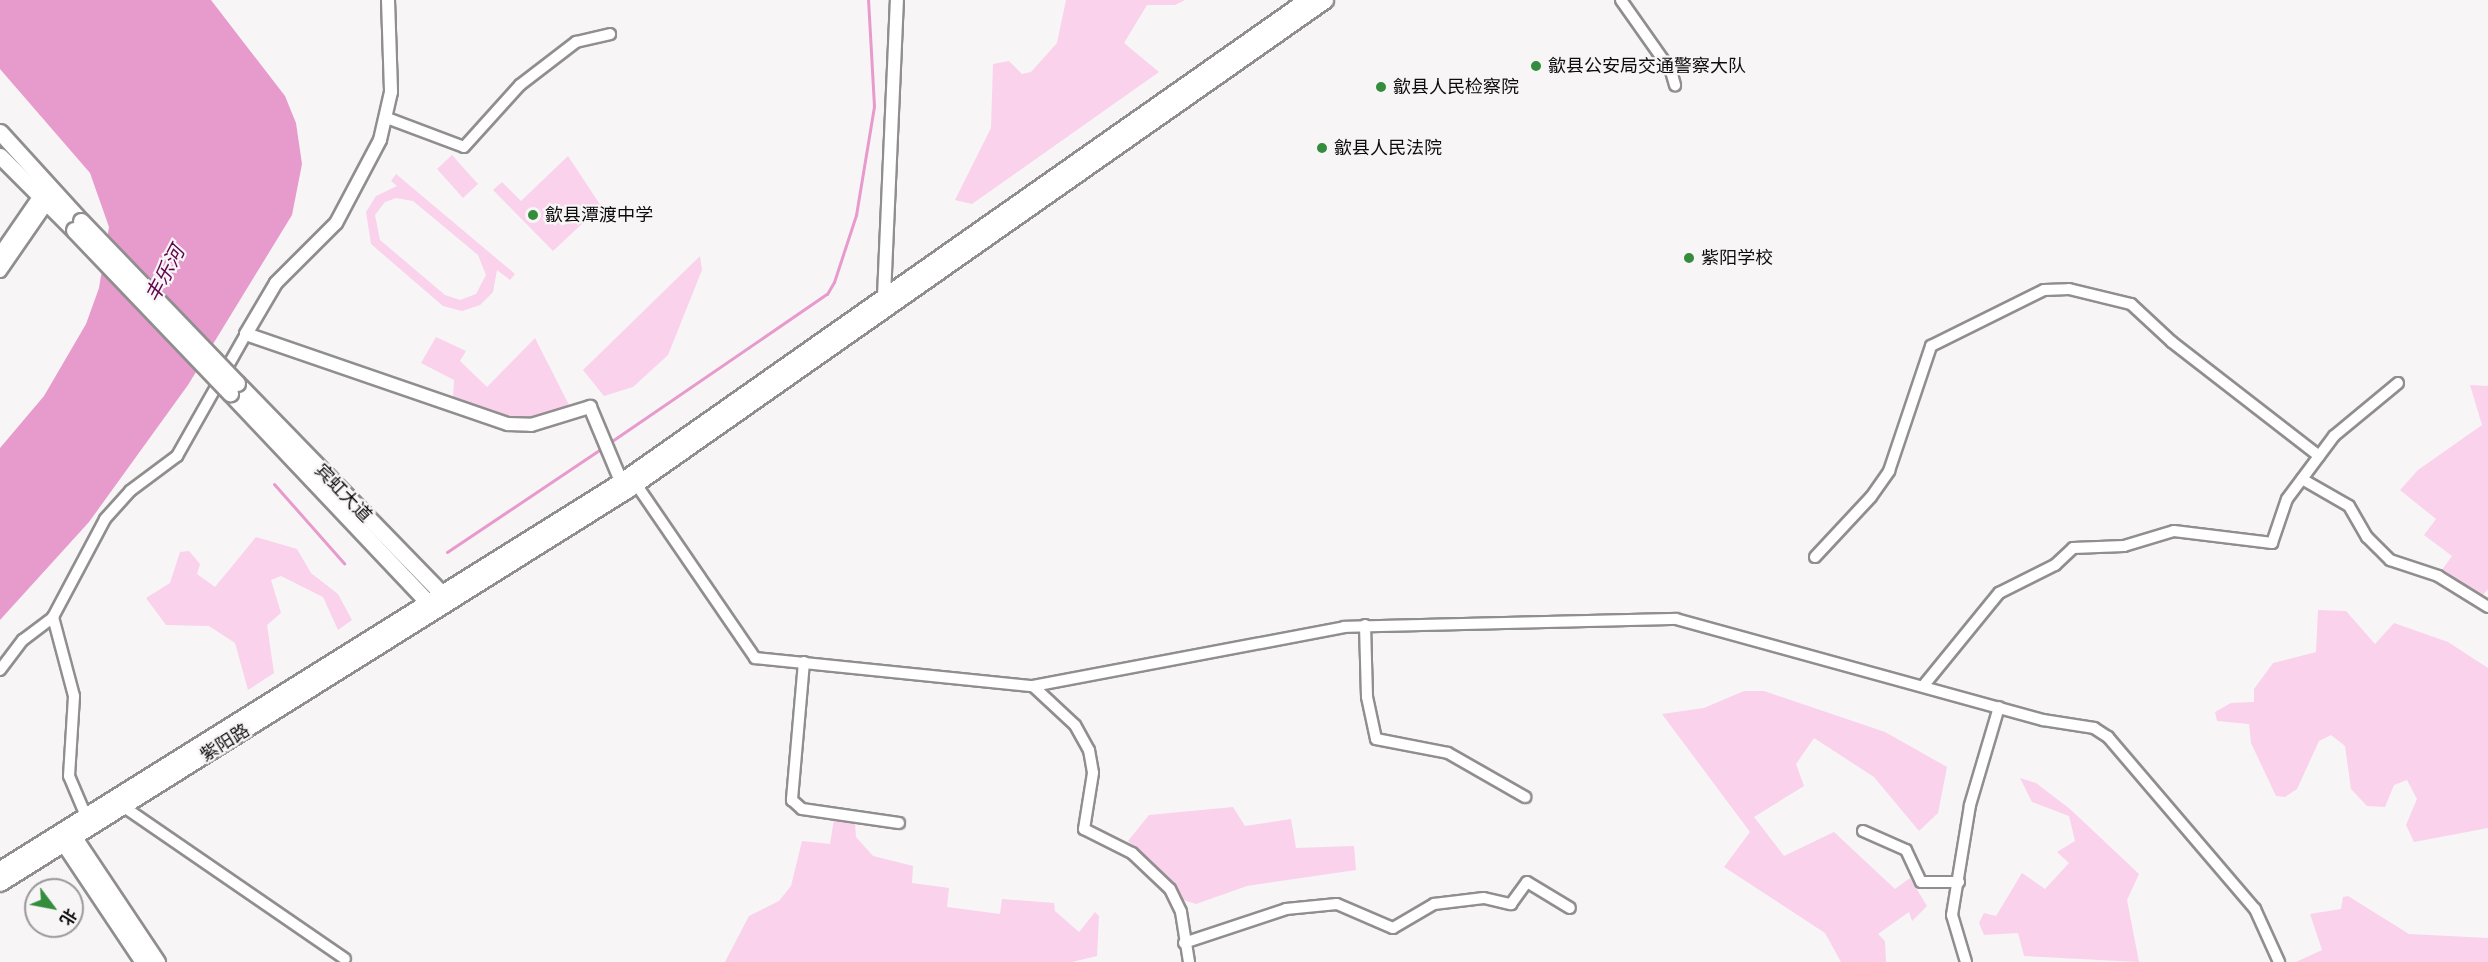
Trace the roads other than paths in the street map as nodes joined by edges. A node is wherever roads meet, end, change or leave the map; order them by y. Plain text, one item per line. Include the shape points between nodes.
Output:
1 (388, 0) edge
2 (897, 0) edge
3 (1306, 0) edge
4 (1325, 0) edge
5 (1621, 0) edge
6 (610, 34) dead end
7 (1675, 85) dead end
8 (387, 118) junction
9 (0, 132) edge
10 (0, 156) edge
11 (47, 194) junction
12 (0, 254) edge
13 (0, 271) edge
14 (884, 296) junction
15 (246, 334) junction
16 (2398, 383) dead end
17 (234, 388) junction
18 (2319, 456) junction
19 (2302, 479) junction
20 (628, 482) junction
21 (1815, 557) dead end
22 (446, 598) junction
23 (432, 607) junction
24 (2488, 607) edge
25 (53, 617) junction
26 (1365, 625) junction
27 (804, 662) junction
28 (0, 670) edge
29 (1033, 686) junction
30 (1924, 686) junction
31 (1999, 707) junction
32 (1526, 797) dead end
33 (124, 807) junction
34 (86, 816) junction
35 (899, 823) dead end
36 (1863, 831) dead end
37 (66, 835) junction
38 (0, 869) edge
39 (1959, 882) junction
40 (0, 883) edge
41 (1570, 909) dead end
42 (1184, 943) junction
43 (345, 959) dead end
44 (143, 962) edge
45 (157, 962) edge
46 (1189, 962) edge
47 (1966, 962) edge
48 (2279, 962) edge

1 - 8 street via 392,78
2 - 14 street
3 - 14 main road
4 - 20 main road
5 - 7 street via 1671,71
6 - 8 street via 576,42 515,89 464,147
8 - 15 street via 367,169 336,223 276,283
9 - 11 main road
10 - 11 main road
11 - 12 street
11 - 13 street
11 - 17 main road, bridge
14 - 20 main road
15 - 20 street via 508,424 531,425 590,406 611,462
15 - 25 street via 177,456 130,491 105,519
16 - 18 street via 2334,436
17 - 22 main road, 宾虹大道
17 - 23 main road, 宾虹大道
18 - 19 street
18 - 21 street via 2172,342 2131,304 2068,289 2044,290 1931,346 1889,471 1871,497
19 - 24 street via 2349,506 2367,537 2390,560 2438,576
19 - 30 street via 2287,499 2277,536 2270,544 2175,531 2124,546 2073,548 2055,566 1999,593
20 - 22 main road, 紫阳路
20 - 27 street via 755,658
22 - 23 main road, 紫阳路
23 - 33 main road, 紫阳路
23 - 34 main road, 紫阳路
25 - 28 street via 23,640
25 - 34 street via 72,683 69,776
26 - 29 street via 1284,635
26 - 30 street via 1688,620
26 - 32 street via 1367,697 1376,740 1448,753
27 - 29 street
27 - 35 street via 792,800 802,809
29 - 42 street via 1075,725 1089,750 1093,773 1084,829 1132,854 1170,889 1181,912
30 - 31 street
31 - 39 street via 1970,805
31 - 48 street via 2094,728 2108,737 2259,914
33 - 37 main road, 紫阳路
33 - 43 street
34 - 37 main road, 紫阳路
36 - 39 street via 1906,850 1922,882
37 - 38 main road, 紫阳路
37 - 40 main road, 紫阳路
37 - 44 main road
37 - 45 main road
39 - 47 street via 1952,921
41 - 42 street via 1527,882 1511,904 1484,898 1434,904 1393,928 1337,904 1286,909
42 - 46 street

